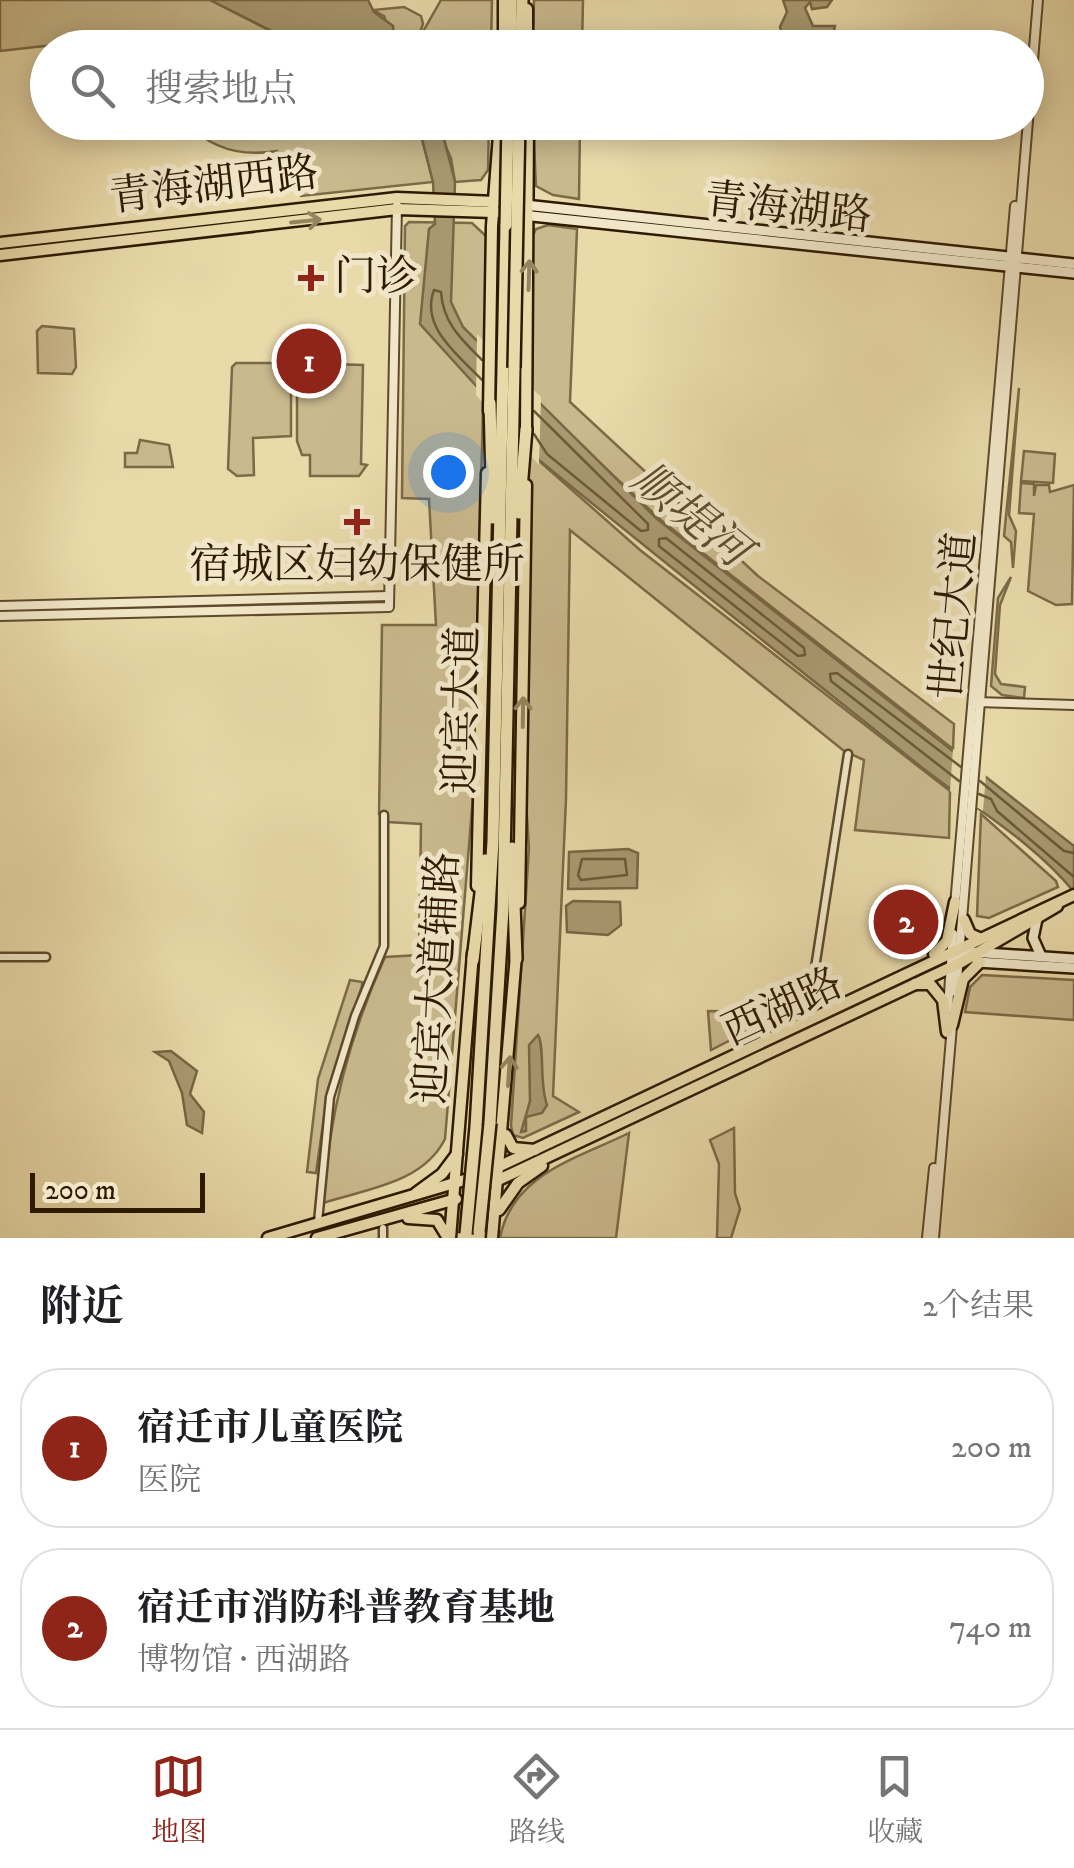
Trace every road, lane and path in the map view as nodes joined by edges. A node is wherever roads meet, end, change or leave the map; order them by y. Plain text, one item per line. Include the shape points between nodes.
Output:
1 (507, 0) edge
2 (525, 0) edge
3 (1035, 0) edge
4 (507, 30) edge
5 (524, 30) edge
6 (1031, 30) edge
7 (1032, 30) edge
8 (499, 140) edge
9 (508, 140) edge
10 (519, 140) edge
11 (528, 140) edge
12 (1021, 140) edge
13 (1023, 140) edge
14 (397, 204) junction
15 (495, 207) junction
16 (528, 210) junction
17 (0, 243) edge
18 (0, 255) edge
19 (1013, 262) junction
20 (1074, 264) edge
21 (1074, 273) edge
22 (489, 408) junction
23 (526, 429) joint
24 (525, 454) junction
25 (389, 596) junction
26 (510, 602) junction
27 (0, 606) edge
28 (0, 616) edge
29 (496, 686) junction
30 (496, 701) junction
31 (974, 702) junction
32 (1074, 705) edge
33 (508, 722) junction
34 (848, 754) dead end
35 (966, 802) junction
36 (384, 815) dead end
37 (1072, 896) edge
38 (955, 902) junction
39 (1037, 919) junction
40 (964, 920) junction
41 (979, 938) junction
42 (963, 956) junction
43 (1040, 956) junction
44 (0, 957) edge
45 (46, 957) dead end
46 (516, 958) junction
47 (1074, 958) edge
48 (472, 960) junction
49 (1074, 968) edge
50 (881, 991) junction
51 (807, 1021) junction
52 (949, 1028) junction
53 (506, 1104) junction
54 (462, 1117) junction
55 (594, 1122) junction
56 (594, 1137) junction
57 (500, 1167) junction
58 (499, 1180) junction
59 (456, 1185) junction
60 (454, 1200) junction
61 (348, 1215) junction
62 (318, 1224) junction
63 (382, 1225) junction
64 (479, 1236) edge
65 (321, 1237) edge
66 (268, 1238) edge
67 (383, 1238) edge
68 (449, 1238) edge
69 (930, 1238) edge

1 - 4 highway
2 - 5 highway
3 - 6 street, 世纪大道
3 - 7 street, 世纪大道
8 - 15 main road, 迎宾大道辅路
9 - 29 highway, 迎宾大道, bridge
10 - 26 highway, 迎宾大道, bridge
11 - 16 main road
12 - 19 street, 世纪大道
13 - 19 street, 世纪大道
14 - 15 main road, 青海湖西路
14 - 17 main road, 青海湖西路
18 -> 14 main road, 青海湖西路
14 - 25 street
15 - 16 main road, 青海湖路
15 - 22 main road, 迎宾大道辅路
16 - 19 main road, 青海湖路
23 -> 16 main road
19 - 20 main road, 青海湖路
19 - 21 main road, 青海湖路
19 - 31 street, 世纪大道
22 - 29 highway
22 - 48 main road, 迎宾大道辅路
23 - 24 highway
24 - 26 highway
46 -> 24 main road, 迎宾大道辅路
25 - 27 street
25 - 28 street via 389,608
26 - 33 highway, 迎宾大道
29 - 30 highway, 迎宾大道
30 - 48 highway
30 - 64 highway, 迎宾大道, bridge via 476,1127
31 - 32 street
31 - 35 street, 世纪大道
33 - 46 highway
33 - 64 highway, 迎宾大道, bridge via 503,909
34 - 51 street
35 - 38 street, 世纪大道
35 - 40 street, 世纪大道
36 - 62 street via 384,946 330,1097
37 - 39 main road, 西湖路
37 - 41 main road, 西湖路
38 - 42 street, 世纪大道
38 - 50 main road via 944,947
39 - 42 main road, 西湖路
39 - 43 main road via 1033,938
40 - 41 main road
40 - 42 street, 世纪大道
41 - 42 main road, 西湖路
42 - 43 main road
42 - 49 main road
42 - 50 main road, 西湖路
42 - 52 street, 世纪大道
42 - 52 main road via 964,979
43 - 47 main road
44 - 45 street
53 -> 46 main road, 迎宾大道辅路
48 - 54 main road, 迎宾大道辅路
50 - 51 main road, 西湖路
50 - 52 main road via 935,986
50 - 56 main road, 西湖路
51 - 55 main road, 西湖路
52 - 69 street, 世纪大道
53 - 55 main road via 508,1143 525,1152
53 - 57 main road, 迎宾大道辅路
54 - 59 main road, 迎宾大道辅路
54 - 61 main road via 457,1156 442,1174 418,1192
55 - 57 main road, 西湖路
56 - 58 main road, 西湖路
56 - 64 main road via 518,1184
57 - 58 main road, 迎宾大道辅路
57 - 59 main road, 西湖路
58 - 60 main road, 西湖路
58 - 64 main road, 迎宾大道辅路
59 - 60 main road, 迎宾大道辅路
59 - 61 main road, 西湖路
60 - 65 main road, 西湖路
60 - 68 main road, 迎宾大道辅路
61 - 62 main road
62 - 66 main road
63 - 65 main road
63 - 67 street
63 - 68 main road via 431,1217

